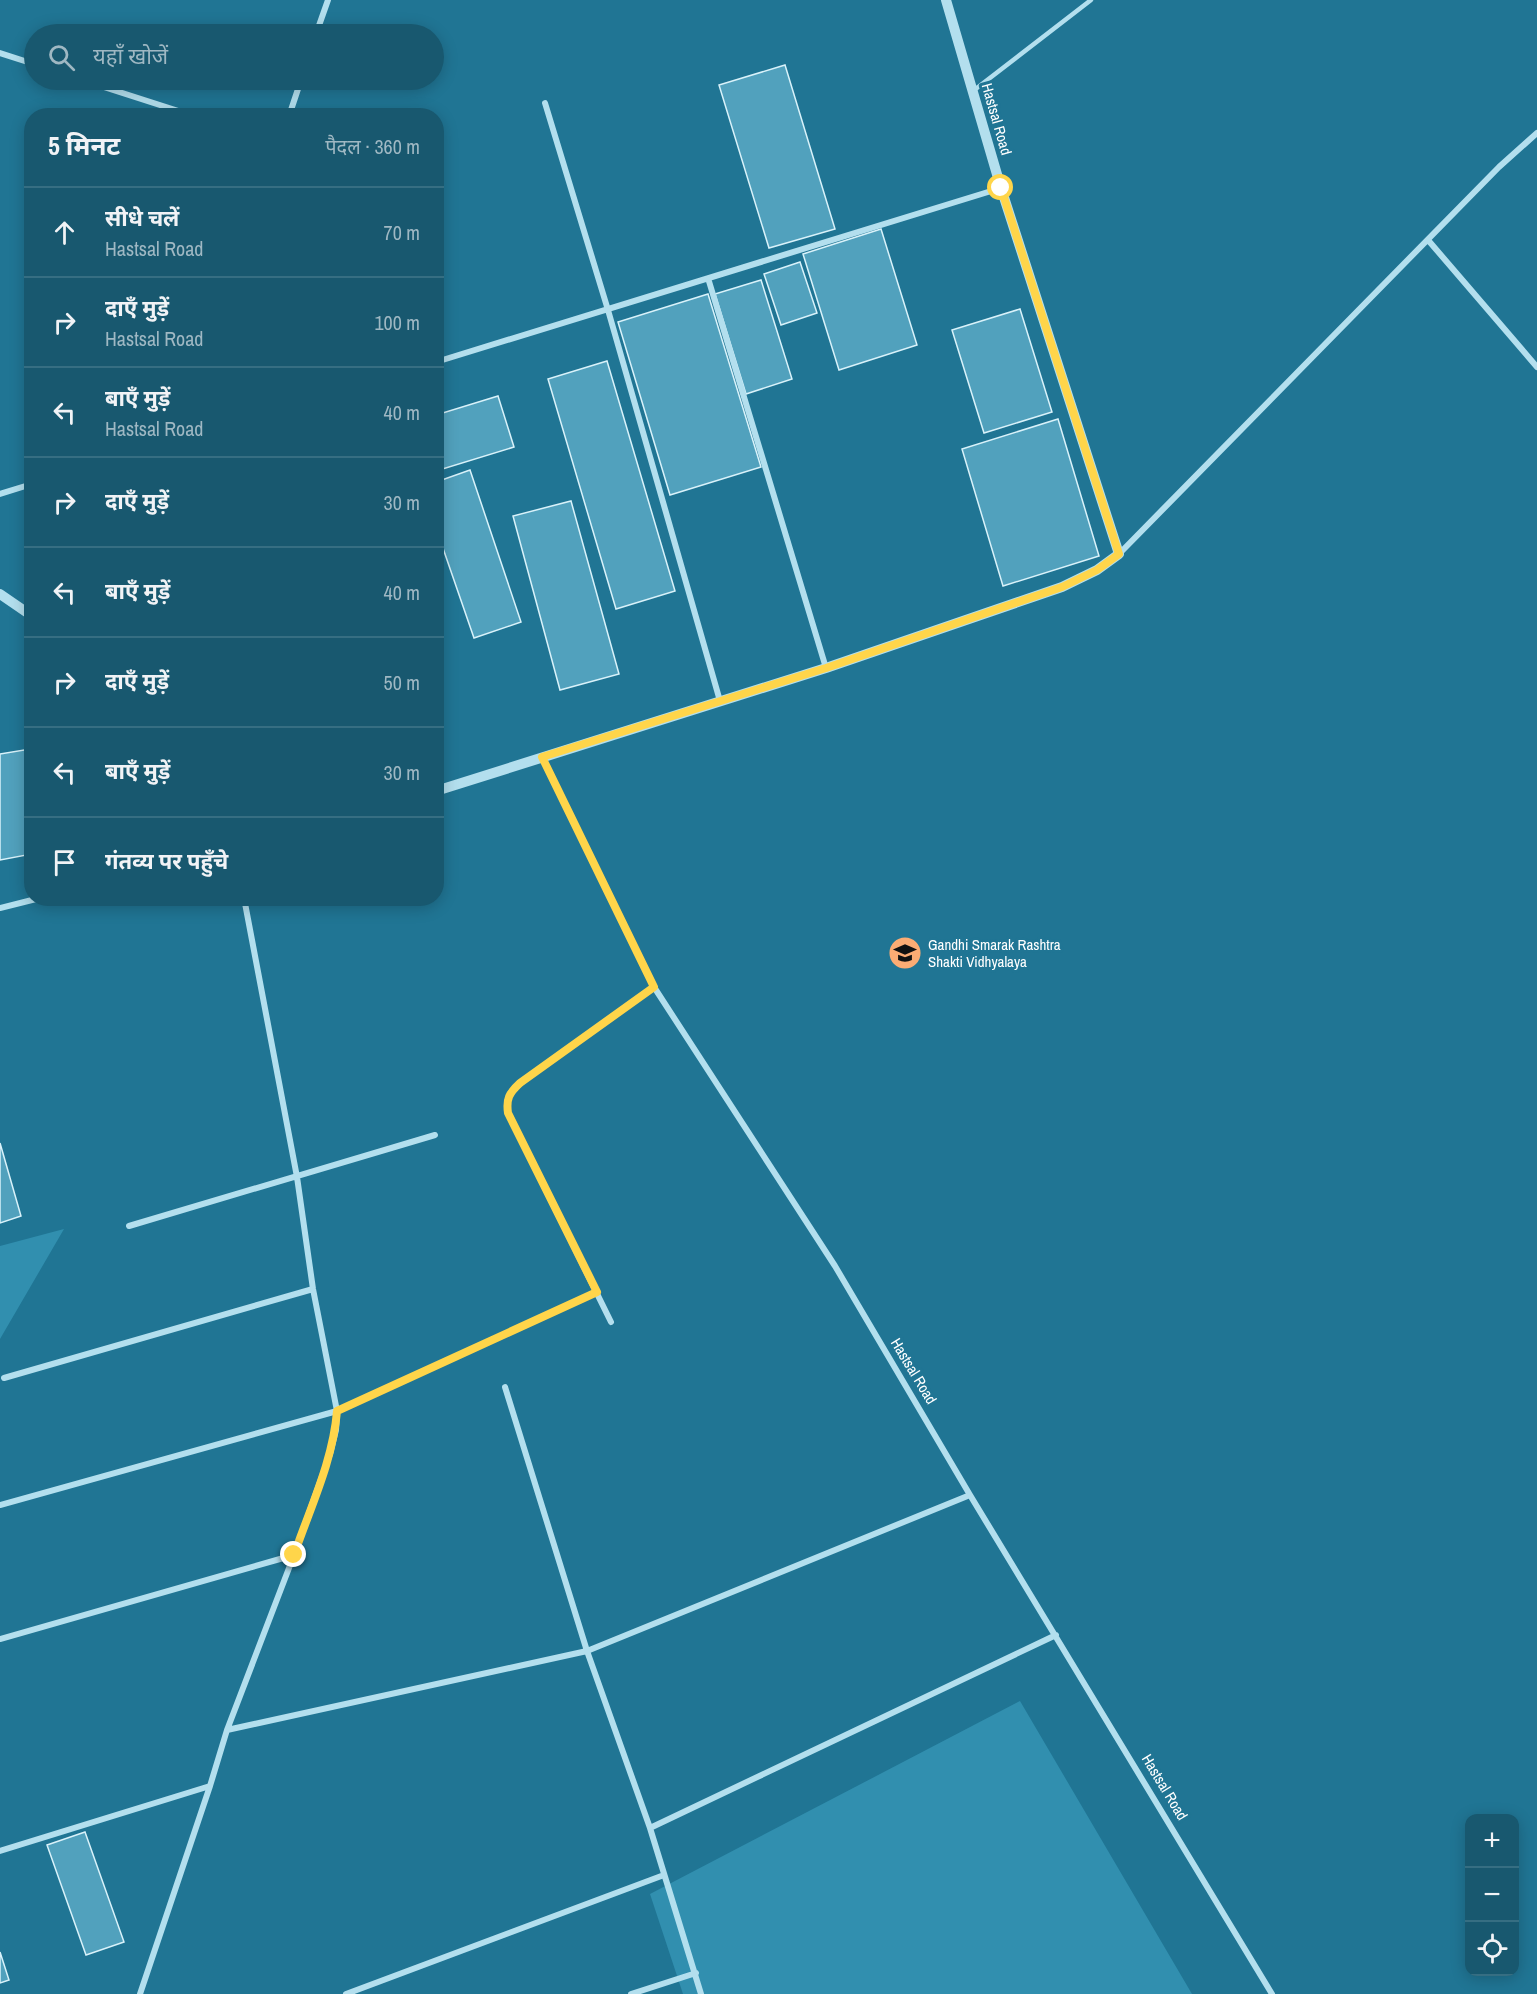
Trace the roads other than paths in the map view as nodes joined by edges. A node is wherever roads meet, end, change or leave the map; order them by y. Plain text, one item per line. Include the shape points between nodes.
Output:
1 (328, 0) edge
2 (946, 0) edge
3 (1091, 0) edge
4 (320, 24) edge
5 (0, 53) edge
6 (24, 61) edge
7 (113, 90) edge
8 (298, 90) edge
9 (973, 91) junction
10 (545, 103) dead end
11 (169, 108) edge
12 (292, 108) edge
13 (1537, 133) edge
14 (1001, 188) junction
15 (1428, 240) junction
16 (708, 278) junction
17 (609, 310) junction
18 (444, 360) edge
19 (1537, 367) edge
20 (24, 486) edge
21 (0, 494) edge
22 (1119, 554) junction
23 (0, 594) edge
24 (24, 610) edge
25 (826, 668) junction
26 (720, 701) junction
27 (542, 757) junction
28 (444, 788) edge
29 (24, 902) edge
30 (246, 906) edge
31 (0, 908) edge
32 (654, 987) junction
33 (435, 1136) dead end
34 (297, 1178) junction
35 (129, 1226) dead end
36 (313, 1288) junction
37 (597, 1292) junction
38 (611, 1322) dead end
39 (4, 1378) dead end
40 (505, 1387) dead end
41 (337, 1411) junction
42 (970, 1495) junction
43 (0, 1504) edge
44 (294, 1555) junction
45 (1056, 1635) junction
46 (0, 1639) edge
47 (587, 1651) junction
48 (227, 1730) junction
49 (210, 1786) junction
50 (650, 1828) junction
51 (0, 1851) edge
52 (664, 1875) junction
53 (696, 1973) junction
54 (140, 1994) edge
55 (346, 1994) edge
56 (631, 1994) edge
57 (701, 1994) edge
58 (1272, 1994) edge

1 - 4 street
2 - 9 street, Hastsal Road
3 - 9 lane
5 - 6 street
7 - 11 street
8 - 12 street
9 - 14 street, Hastsal Road
10 - 17 street
13 - 15 street
14 - 16 street
14 - 22 street, Hastsal Road
15 - 19 street
15 - 22 street
16 - 17 street
16 - 25 street
17 - 18 street
17 - 26 street
20 - 21 street
22 - 25 street via 1062,587
23 - 24 street
25 - 26 street
26 - 27 street
27 - 28 street
27 - 32 street, Hastsal Road
29 - 31 street
30 - 34 street
32 - 37 street via 520,1083 510,1092 506,1103
32 - 42 street, Hastsal Road via 835,1266
33 - 34 street
34 - 35 street
34 - 36 street
36 - 39 street
36 - 41 street
37 - 38 street
37 - 41 street
40 - 47 street
41 - 43 street
41 - 44 street via 330,1454
42 - 45 street, Hastsal Road
42 - 47 street
44 - 46 street
44 - 48 street
45 - 50 street
45 - 58 street, Hastsal Road
47 - 48 street
47 - 50 street
48 - 49 street
49 - 51 street
49 - 54 street
50 - 52 street
52 - 53 street
52 - 55 street
53 - 56 street
53 - 57 street

